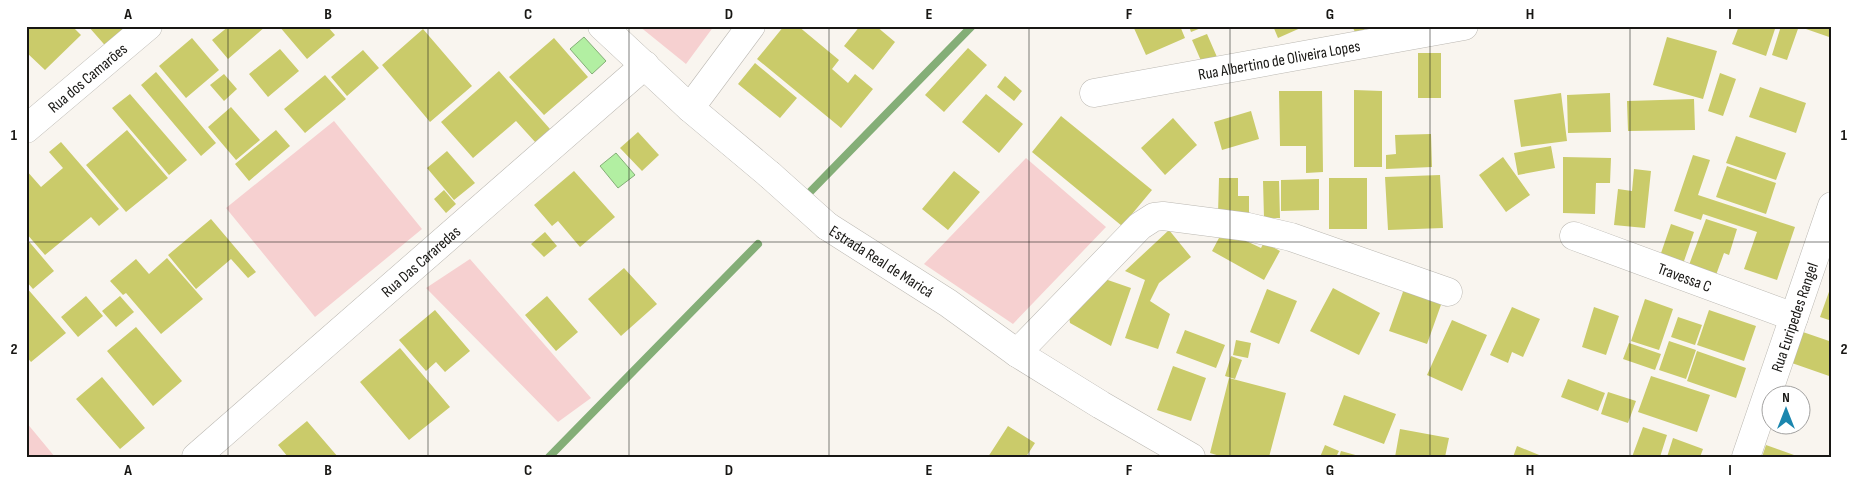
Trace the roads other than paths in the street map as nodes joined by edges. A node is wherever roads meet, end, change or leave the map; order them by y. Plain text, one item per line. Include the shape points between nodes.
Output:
1 (148, 26) edge
2 (602, 26) edge
3 (751, 26) edge
4 (1464, 26) edge
5 (645, 65) junction
6 (1094, 93) dead end
7 (690, 108) junction
8 (26, 128) edge
9 (1832, 206) edge
10 (1574, 236) dead end
11 (1448, 292) dead end
12 (1794, 316) junction
13 (1017, 353) junction
14 (196, 457) edge
15 (1191, 457) edge
16 (1746, 457) edge

1 - 8 street, Rua dos Camarões
2 - 5 street, Estrada Real de Maricá
3 - 7 street
4 - 6 street, Rua Albertino de Oliveira Lopes
5 - 7 street, Estrada Real de Maricá
5 - 14 street, Rua Das Cararedas
7 - 13 street, Estrada Real de Maricá via 827,226 948,303
9 - 12 street, Rua Euripedes Rangel
10 - 12 street, Travessa C
11 - 13 street via 1291,237 1248,227 1154,217 1122,243
12 - 16 street, Rua Euripedes Rangel
13 - 15 street, Estrada Real de Maricá

